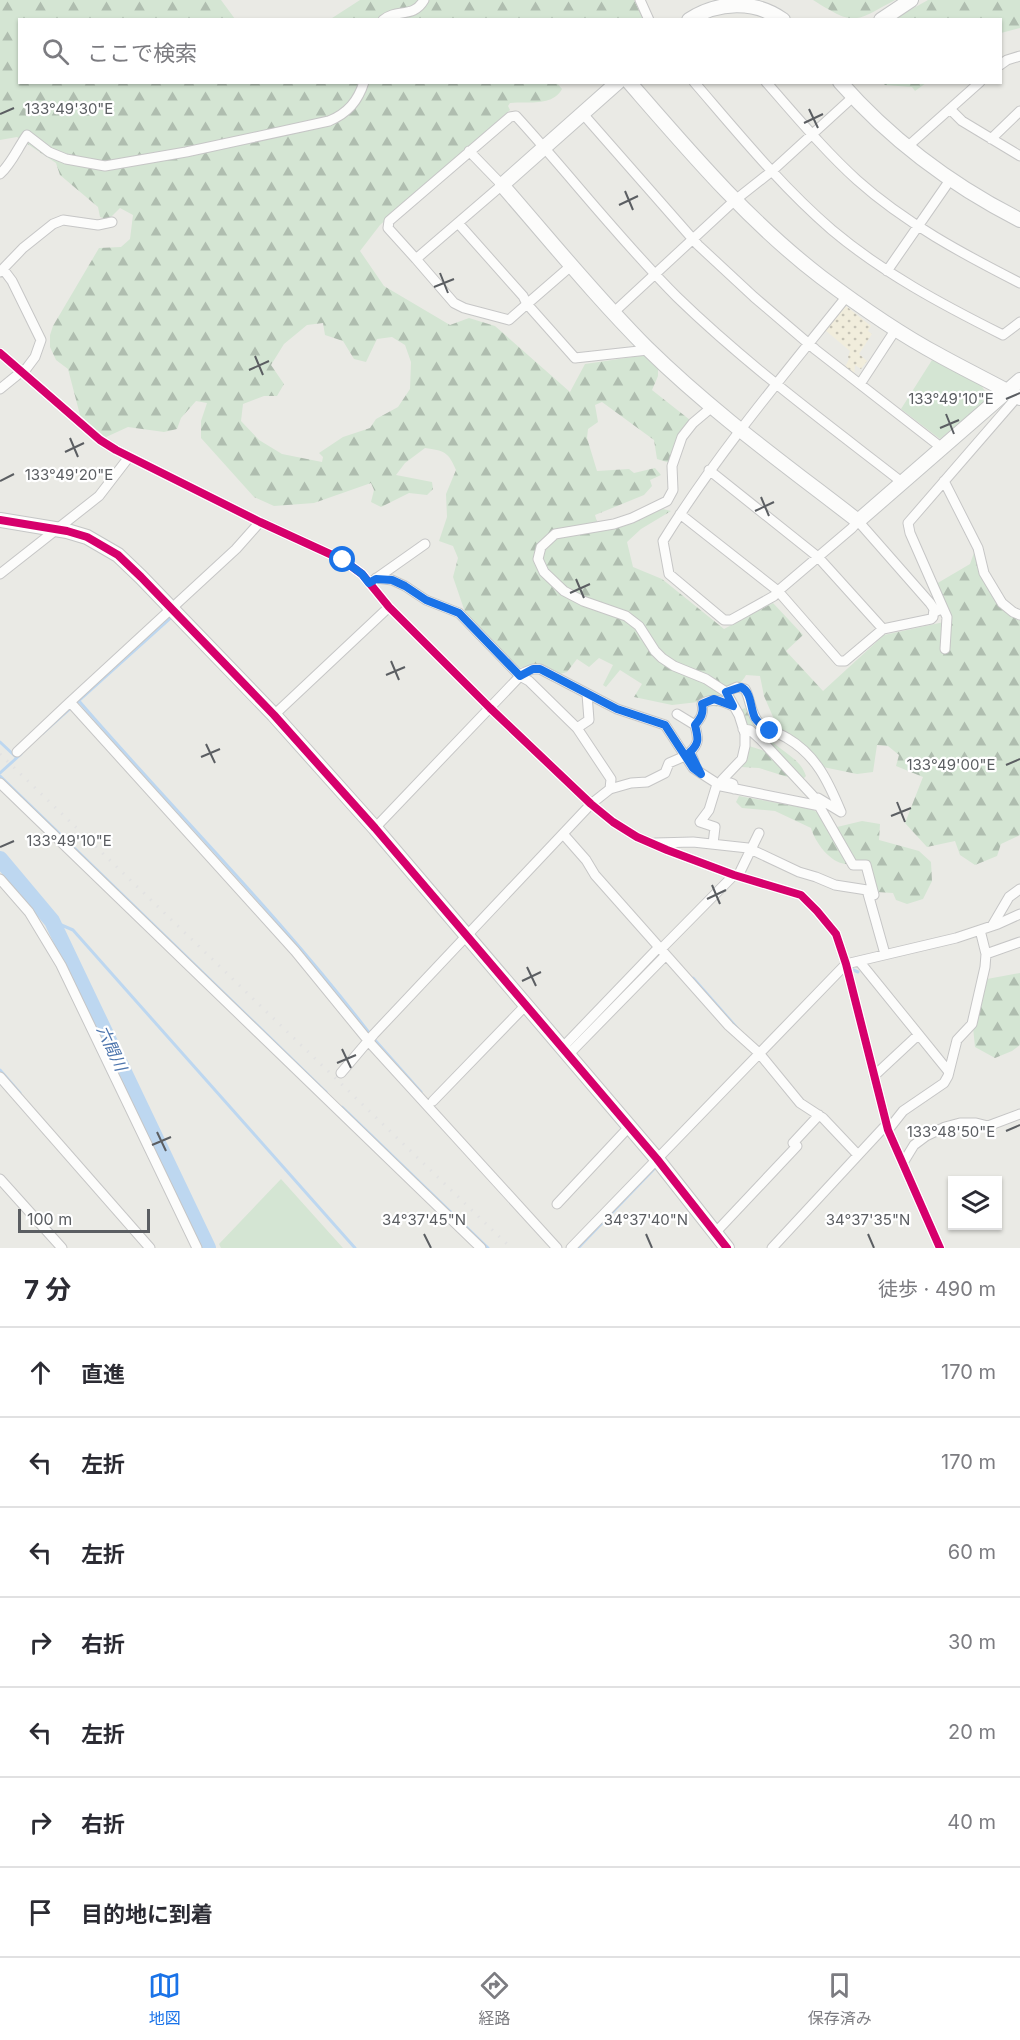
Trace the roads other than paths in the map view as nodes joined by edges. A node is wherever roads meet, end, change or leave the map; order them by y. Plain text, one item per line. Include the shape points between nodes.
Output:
1 (424, 0) edge
2 (640, 0) edge
3 (912, 0) edge
4 (728, 2) edge
5 (708, 15) edge
6 (385, 18) edge
7 (648, 18) edge
8 (779, 18) edge
9 (884, 18) edge
10 (1020, 56) edge
11 (1002, 63) edge
12 (363, 84) edge
13 (616, 84) edge
14 (631, 84) edge
15 (696, 84) edge
16 (768, 84) edge
17 (842, 84) edge
18 (979, 84) edge
19 (853, 97) junction
20 (950, 109) junction
21 (1020, 111) edge
22 (583, 114) junction
23 (812, 134) junction
24 (991, 139) junction
25 (544, 147) junction
26 (906, 148) junction
27 (470, 151) junction
28 (1020, 156) edge
29 (772, 171) junction
30 (0, 174) edge
31 (950, 180) junction
32 (501, 186) junction
33 (734, 201) junction
34 (1020, 220) edge
35 (112, 222) dead end
36 (458, 223) junction
37 (918, 226) junction
38 (693, 239) junction
39 (416, 259) junction
40 (572, 265) junction
41 (2, 270) edge
42 (887, 271) junction
43 (655, 273) junction
44 (1020, 283) edge
45 (847, 296) junction
46 (527, 304) junction
47 (613, 313) junction
48 (1020, 322) edge
49 (896, 329) junction
50 (809, 343) junction
51 (648, 350) junction
52 (0, 353) edge
53 (22, 372) junction
54 (1020, 380) edge
55 (777, 383) junction
56 (860, 384) junction
57 (0, 389) edge
58 (1015, 395) edge
59 (712, 407) junction
60 (741, 429) junction
61 (942, 448) junction
62 (129, 457) junction
63 (709, 470) junction
64 (945, 481) junction
65 (903, 483) junction
66 (680, 514) junction
67 (0, 520) edge
68 (858, 521) junction
69 (260, 522) junction
70 (54, 530) junction
71 (425, 544) dead end
72 (818, 557) junction
73 (0, 574) edge
74 (373, 581) junction
75 (778, 591) junction
76 (389, 607) junction
77 (939, 610) junction
78 (175, 612) junction
79 (1020, 615) edge
80 (883, 629) junction
81 (945, 650) dead end
82 (520, 676) junction
83 (726, 692) junction
84 (587, 694) junction
85 (73, 705) junction
86 (733, 706) junction
87 (490, 708) junction
88 (277, 712) junction
89 (677, 714) dead end
90 (695, 725) junction
91 (577, 728) junction
92 (743, 729) junction
93 (17, 752) dead end
94 (685, 756) junction
95 (701, 774) junction
96 (0, 783) edge
97 (717, 784) junction
98 (610, 789) junction
99 (734, 789) junction
100 (817, 801) junction
101 (591, 804) junction
102 (378, 825) junction
103 (759, 833) dead end
104 (564, 835) junction
105 (649, 843) junction
106 (713, 844) junction
107 (752, 849) junction
108 (736, 875) junction
109 (0, 879) edge
110 (1020, 889) edge
111 (1020, 914) edge
112 (992, 926) junction
113 (980, 930) junction
114 (470, 933) junction
115 (1020, 942) edge
116 (662, 950) junction
117 (887, 953) junction
118 (986, 954) junction
119 (859, 962) junction
120 (846, 964) junction
121 (526, 1005) junction
122 (918, 1035) junction
123 (371, 1038) junction
124 (568, 1049) junction
125 (759, 1053) junction
126 (949, 1072) junction
127 (341, 1073) dead end
128 (874, 1076) junction
129 (0, 1077) edge
130 (433, 1101) dead end
131 (1020, 1114) edge
132 (819, 1115) junction
133 (629, 1127) junction
134 (887, 1127) junction
135 (858, 1155) junction
136 (657, 1160) junction
137 (903, 1164) junction
138 (0, 1179) edge
139 (557, 1204) dead end
140 (718, 1230) junction
141 (62, 1248) edge
142 (150, 1248) edge
143 (197, 1248) edge
144 (481, 1248) edge
145 (557, 1248) edge
146 (571, 1248) edge
147 (727, 1248) edge
148 (772, 1248) edge
149 (940, 1248) edge

1 - 6 street via 412,12
2 - 7 street
3 - 9 street
4 - 5 street
4 - 8 street via 761,8
10 - 11 street
12 - 30 street via 355,103 329,121 111,165 66,159 27,135 10,165
13 - 22 street
14 - 33 street
15 - 29 street
16 - 23 street
17 - 19 street
18 - 20 street
19 - 23 street
19 - 26 street
20 - 24 street
20 - 26 street
21 - 24 street
22 - 25 street
22 - 38 street
23 - 29 street
23 - 37 street via 858,181
24 - 28 street
25 - 27 street via 516,116
25 - 32 street
25 - 43 street
26 - 31 street
27 - 32 street
27 - 39 street via 389,221 388,228
29 - 33 street
29 - 42 street via 832,230
31 - 34 street
31 - 37 street
32 - 36 street
32 - 40 street
33 - 38 street
33 - 45 street
35 - 41 street via 98,225 63,220 53,224
36 - 39 street
36 - 46 street
37 - 42 street
37 - 44 street
38 - 43 street
38 - 50 street
39 - 46 street via 454,303 464,308 509,320
40 - 46 street
40 - 47 street
41 - 53 street via 12,281 41,340
42 - 48 street via 1003,335
43 - 47 street
43 - 55 street via 701,320
45 - 49 street
45 - 50 street
46 - 51 street via 575,358
47 - 51 street
49 - 56 street
49 - 58 street
50 - 55 street
50 - 56 street
51 - 59 street
52 - 53 street
53 - 57 street
53 - 62 street via 100,440
54 - 58 street
55 - 60 street
55 - 65 street
56 - 61 street
58 - 61 street
58 - 64 street
59 - 60 street
59 - 83 street via 682,437 672,466 673,490 667,501 614,524 555,534 541,547 538,559 544,572 564,591 626,616 639,626 662,658
60 - 63 street
60 - 68 street
61 - 65 street
62 - 69 street
62 - 70 street via 99,496
63 - 66 street
63 - 72 street
64 - 77 street via 908,523
64 - 79 street via 978,548 984,573 1002,603
65 - 68 street
66 - 75 street
66 - 75 street via 663,541 669,574 724,620 731,620
67 - 70 street
68 - 72 street
68 - 77 street
69 - 74 street via 343,560
69 - 78 street
70 - 73 street
70 - 78 street via 87,537 118,555
71 - 74 street
72 - 75 street
72 - 80 street
74 - 76 street
74 - 82 street via 392,580 459,613
75 - 80 street via 839,661 845,661
76 - 87 street
76 - 88 street
77 - 80 street via 931,619
77 - 81 street via 947,617
78 - 85 street
78 - 88 street
82 - 84 street via 540,669
82 - 87 street
82 - 91 street
83 - 86 street
83 - 100 street via 736,687 746,689 761,725 791,740 813,758 828,781 840,812
84 - 91 street via 588,720
84 - 94 street via 665,725
85 - 93 street
85 - 123 street
86 - 90 street via 709,700 702,704 701,717
86 - 92 street
87 - 101 street
87 - 102 street
88 - 102 street
89 - 90 street
90 - 95 street via 699,739 690,752
91 - 98 street via 611,779
92 - 99 street via 745,753 722,780 734,784
92 - 100 street via 761,740
94 - 95 street
94 - 98 street via 669,763 665,773 647,782
95 - 97 street
96 - 144 street
97 - 99 street
97 - 106 street via 709,810 700,822 715,826
98 - 101 street
99 - 100 street
100 - 117 street via 853,865 866,865
101 - 104 street
101 - 105 street
102 - 114 street
103 - 107 street
104 - 114 street
104 - 116 street
105 - 106 street
105 - 108 street
106 - 107 street
107 - 108 street
107 - 117 street via 835,885 867,890
108 - 116 street
108 - 120 street via 801,895 836,934
109 - 143 street via 29,912 61,965
110 - 112 street via 1009,897
111 - 112 street
112 - 113 street
113 - 117 street
113 - 118 street
114 - 121 street
114 - 123 street
115 - 118 street
116 - 124 street
116 - 125 street via 729,1026
117 - 119 street
118 - 126 street via 972,1024 957,1040
119 - 120 street
119 - 122 street
120 - 125 street
120 - 128 street
121 - 124 street
121 - 130 street
122 - 126 street
122 - 128 street
123 - 127 street
123 - 145 street
124 - 133 street
125 - 132 street via 800,1103
125 - 136 street
126 - 134 street via 944,1083
128 - 134 street
129 - 142 street
131 - 137 street via 988,1126 960,1123 945,1127 914,1145
132 - 135 street
132 - 140 street via 793,1143 797,1146
133 - 136 street
133 - 139 street
134 - 135 street
134 - 137 street
135 - 148 street
136 - 140 street
136 - 146 street
137 - 149 street
138 - 141 street
140 - 147 street

